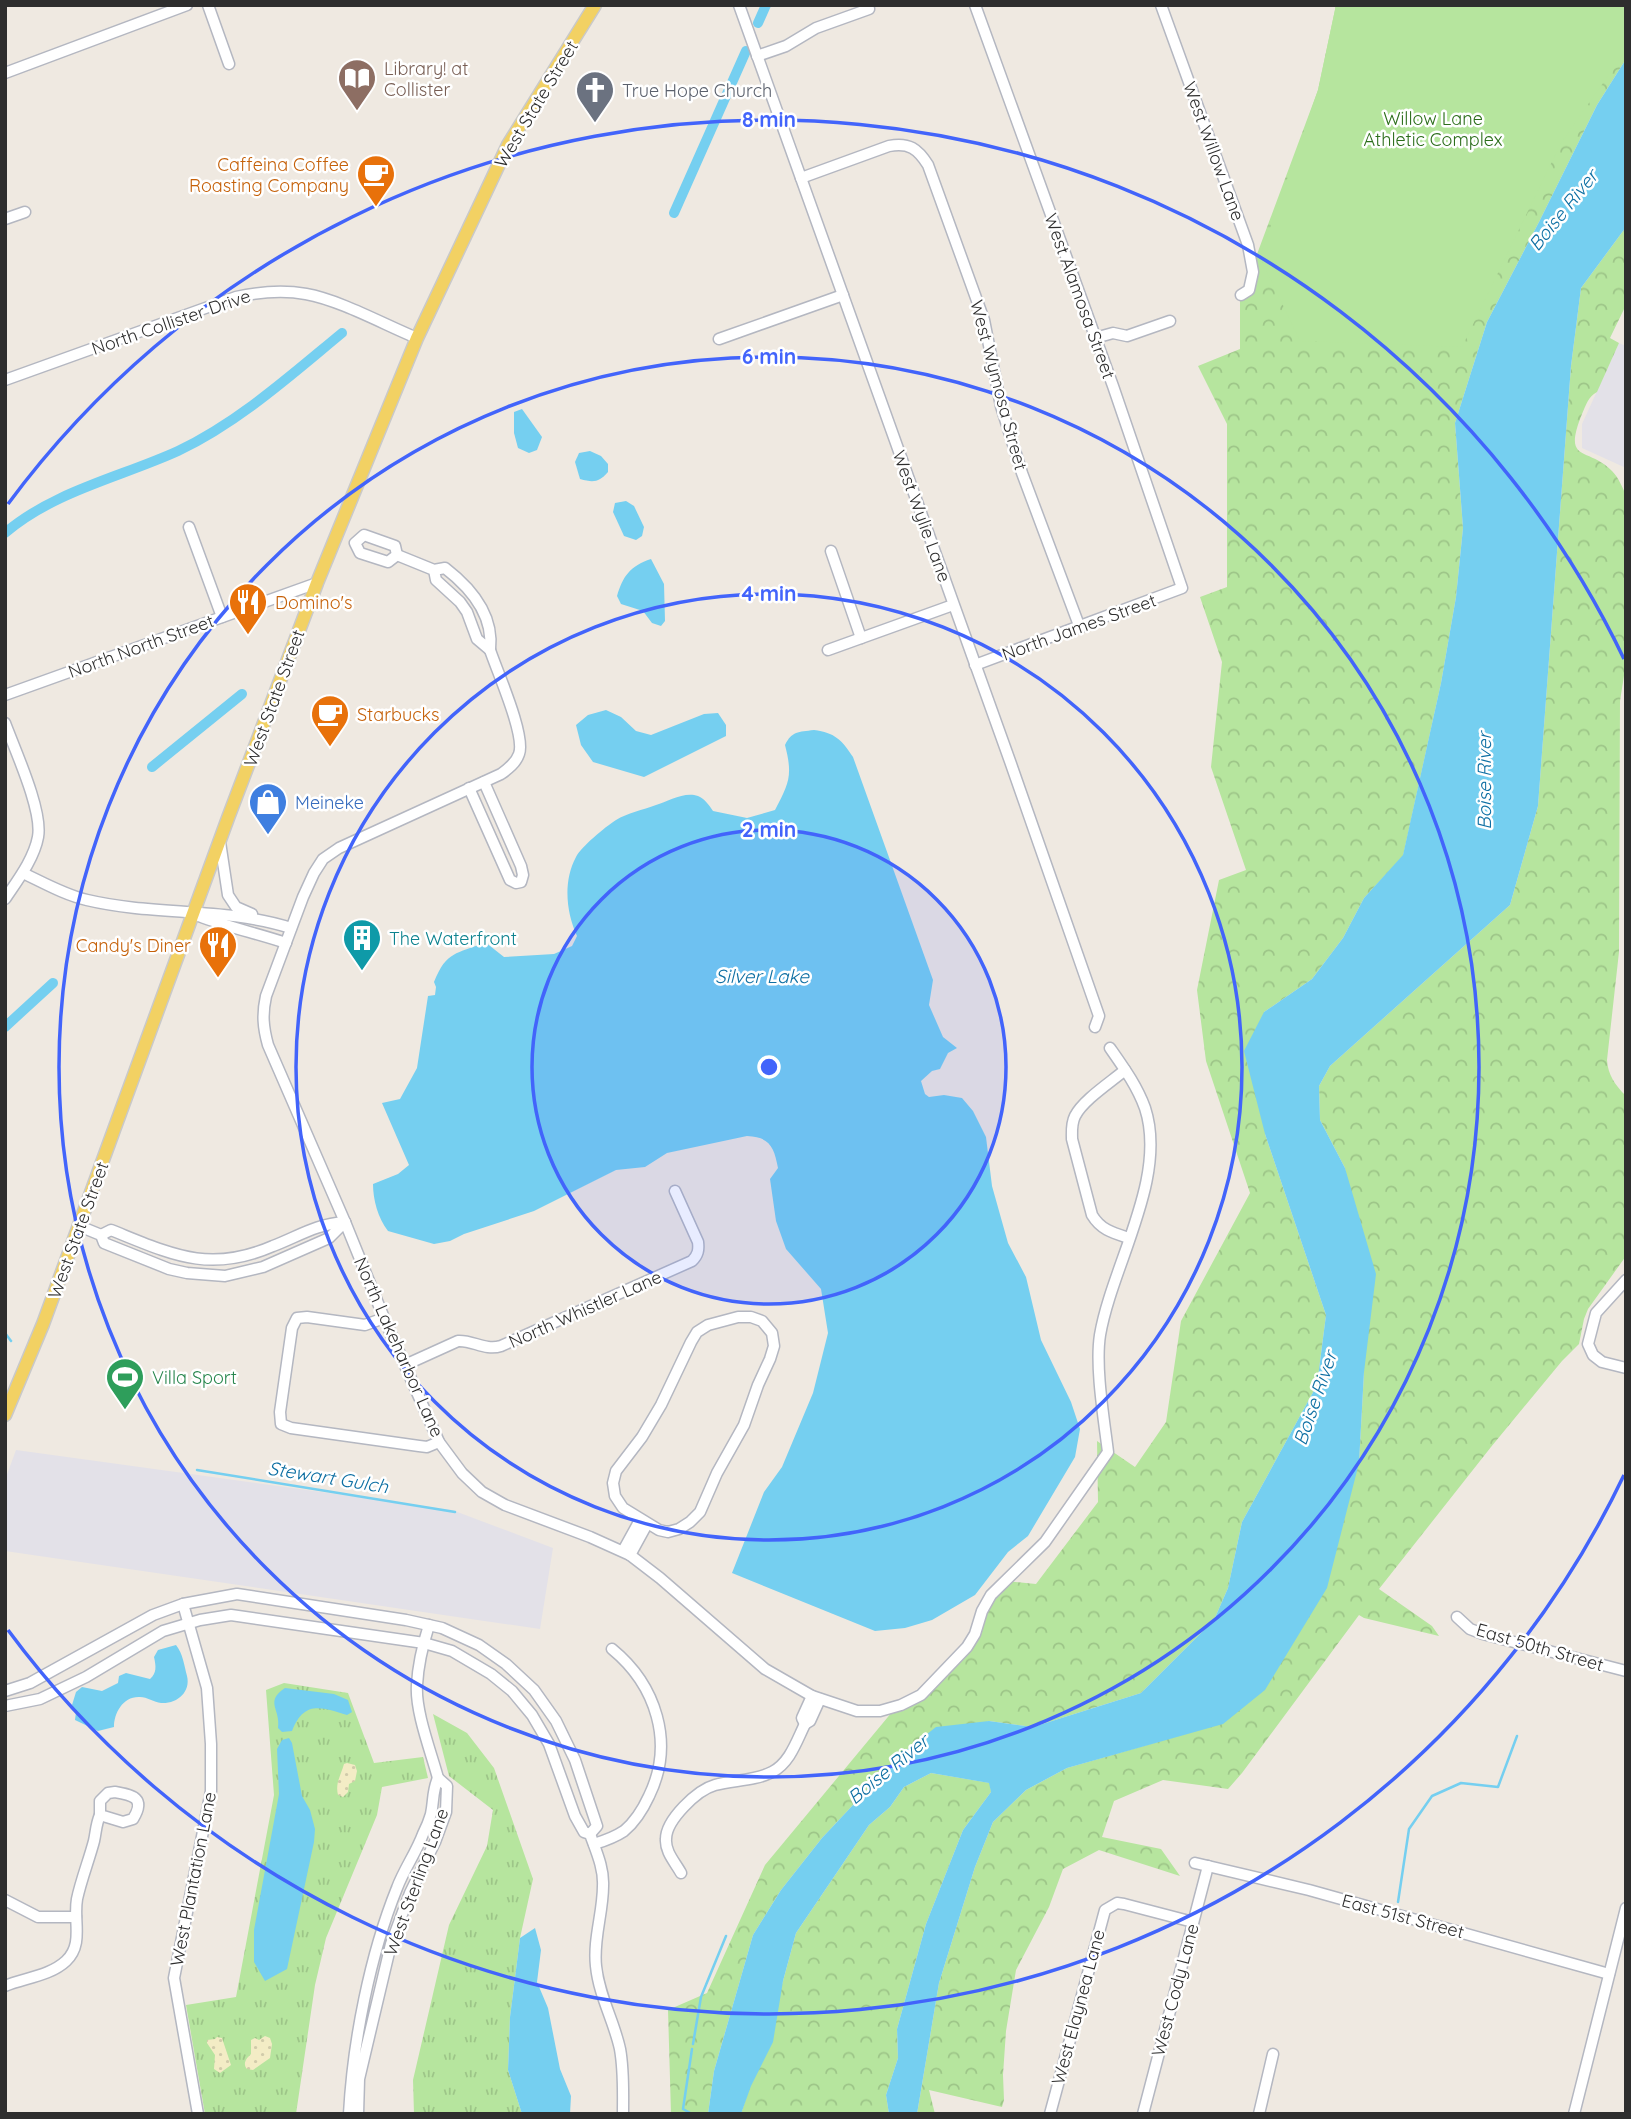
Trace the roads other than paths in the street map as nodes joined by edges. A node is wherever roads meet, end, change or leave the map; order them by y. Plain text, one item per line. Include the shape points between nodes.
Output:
1 (187, 5) edge
2 (208, 5) edge
3 (595, 5) edge
4 (739, 5) edge
5 (840, 5) edge
6 (975, 5) edge
7 (1163, 6) edge
8 (869, 9) dead end
9 (845, 18) junction
10 (757, 56) junction
11 (229, 64) dead end
12 (5, 73) edge
13 (801, 178) junction
14 (25, 212) dead end
15 (5, 219) edge
16 (843, 295) junction
17 (1241, 295) dead end
18 (1170, 321) dead end
19 (417, 338) junction
20 (1095, 338) junction
21 (719, 339) dead end
22 (5, 380) edge
23 (189, 527) dead end
24 (337, 535) junction
25 (355, 543) junction
26 (831, 551) dead end
27 (397, 555) junction
28 (317, 583) junction
29 (1182, 589) joint
30 (953, 605) junction
31 (222, 617) junction
32 (1080, 628) junction
33 (861, 638) junction
34 (828, 650) dead end
35 (975, 665) junction
36 (6, 691) edge
37 (5, 723) edge
38 (484, 782) junction
39 (469, 788) junction
40 (220, 842) junction
41 (23, 873) junction
42 (5, 899) edge
43 (193, 914) junction
44 (267, 920) junction
45 (291, 928) junction
46 (286, 943) junction
47 (1095, 1027) dead end
48 (1110, 1048) dead end
49 (1125, 1070) junction
50 (676, 1191) dead end
51 (345, 1222) junction
52 (79, 1226) junction
53 (1129, 1238) junction
54 (1626, 1280) edge
55 (384, 1318) junction
56 (405, 1365) junction
57 (1626, 1368) edge
58 (5, 1415) edge
59 (439, 1442) junction
60 (643, 1522) junction
61 (627, 1553) junction
62 (183, 1604) junction
63 (1457, 1617) dead end
64 (189, 1623) junction
65 (429, 1625) junction
66 (424, 1643) junction
67 (612, 1649) dead end
68 (1626, 1671) edge
69 (5, 1691) edge
70 (816, 1697) junction
71 (5, 1706) edge
72 (438, 1778) junction
73 (100, 1815) dead end
74 (592, 1839) junction
75 (1195, 1863) dead end
76 (1208, 1866) junction
77 (681, 1872) dead end
78 (5, 1900) edge
79 (1626, 1908) edge
80 (76, 1917) junction
81 (1193, 1922) junction
82 (1609, 1974) junction
83 (5, 1986) edge
84 (1273, 2054) dead end
85 (198, 2114) edge
86 (349, 2114) edge
87 (358, 2114) edge
88 (623, 2114) edge
89 (1050, 2114) edge
90 (1143, 2114) edge
91 (1259, 2114) edge
92 (1574, 2114) edge

1 - 12 street
2 - 11 street
3 - 19 main road, West State Street via 508,145
4 - 10 street, West Wylie Lane
5 - 9 street
6 - 20 street, West Alamosa Street
7 - 17 street, West Willow Lane via 1248,245 1253,272 1249,290
8 - 9 street
9 - 10 street
10 - 13 street, West Wylie Lane
13 - 16 street, West Wylie Lane
13 - 32 street, West Wymosa Street via 900,144 911,146 928,165 984,320 1004,417 1022,473
14 - 15 street
16 - 21 street
16 - 30 street, West Wylie Lane
18 - 20 street via 1127,336 1113,332
19 - 22 street, North Collister Drive via 307,294 260,292
19 - 24 main road, West State Street
20 - 29 street, West Alamosa Street
23 - 31 street
24 - 25 street, North Lakeharbor Lane
24 - 28 main road, West State Street
25 - 27 street, North Lakeharbor Lane via 360,553 388,562
25 - 27 street, North Lakeharbor Lane via 364,536 373,538 395,546
26 - 33 street
27 - 38 street, North Lakeharbor Lane via 435,570 436,580 460,602 477,639 490,650 521,736 520,753 512,765
28 - 31 street, North North Street
28 - 40 main road, West State Street
29 - 32 street, North James Street
30 - 33 street
30 - 35 street, West Wylie Lane
31 - 36 street, North North Street
32 - 35 street, North James Street
33 - 34 street
35 - 47 street, West Wylie Lane via 1099,1016
37 - 41 street via 38,827
38 - 39 street, North Lakeharbor Lane
38 - 39 street via 521,866 522,882 510,880
39 - 45 street, North Lakeharbor Lane via 323,859
40 - 43 main road, West State Street
40 - 44 street via 230,898 236,906
41 - 42 street
41 - 43 street via 90,901
43 - 44 street
43 - 46 street
43 - 52 main road, West State Street
44 - 45 street
45 - 46 street, North Lakeharbor Lane
46 - 51 street, North Lakeharbor Lane via 266,996 263,1028
48 - 49 street, North Lakeharbor Lane
49 - 53 street, North Lakeharbor Lane via 1145,1110 1151,1145 1147,1180
49 - 53 street via 1081,1107 1072,1139 1091,1215 1107,1231
50 - 56 street, North Whistler Lane via 698,1242 699,1250 691,1261 501,1346 487,1348 458,1341
51 - 52 street via 330,1238 263,1267 225,1276 169,1269 104,1243 101,1235
51 - 55 street, North Lakeharbor Lane
52 - 58 main road, West State Street
53 - 70 street, North Lakeharbor Lane via 1099,1339 1108,1452 1045,1542 991,1595 967,1647 921,1695 880,1711 857,1712
54 - 57 street via 1596,1313 1588,1344 1602,1362
55 - 56 street, North Lakeharbor Lane
55 - 59 street via 365,1325 297,1318 281,1424 427,1447
56 - 59 street, North Lakeharbor Lane
59 - 61 street, North Lakeharbor Lane via 482,1492
60 - 60 street via 668,1531 679,1529 700,1512 744,1425 770,1359 772,1333 762,1321 738,1317 718,1322 697,1332 691,1342 662,1405 616,1471 615,1496
60 - 61 street
61 - 70 street, North Lakeharbor Lane via 765,1670
62 - 64 street, West Plantation Lane
62 - 65 street via 237,1594
62 - 69 street via 153,1615 30,1684
63 - 68 street, East 50th Street via 1483,1634
64 - 66 street via 231,1615
64 - 71 street via 163,1631 40,1699
64 - 85 street, West Plantation Lane via 206,1688 211,1791 174,1978
65 - 66 street, West Sterling Lane
65 - 74 street via 479,1645 534,1690 575,1760 597,1826
66 - 72 street, West Sterling Lane via 416,1688
66 - 74 street via 452,1651 512,1691 550,1744 575,1816
67 - 74 street via 631,1666 651,1697 660,1731 660,1756 656,1781 639,1814 622,1832
70 - 77 street via 782,1765 773,1772 711,1786 692,1798 674,1820 666,1838 668,1852
72 - 86 street, West Sterling Lane via 432,1790 431,1814 379,1940 351,2078
72 - 87 street, West Sterling Lane via 447,1786 446,1812 391,1944 359,2079
73 - 80 street
74 - 88 street via 603,1886 596,1934 597,1969 620,2048
75 - 76 street, East 51st Street
76 - 81 street, West Cody Lane
76 - 82 street, East 51st Street
78 - 80 street via 38,1917
79 - 82 street
80 - 83 street via 77,1942 64,1964
81 - 89 street, West Elaynea Lane via 1124,1904 1105,1910
81 - 90 street, West Cody Lane
82 - 92 street
84 - 91 street

